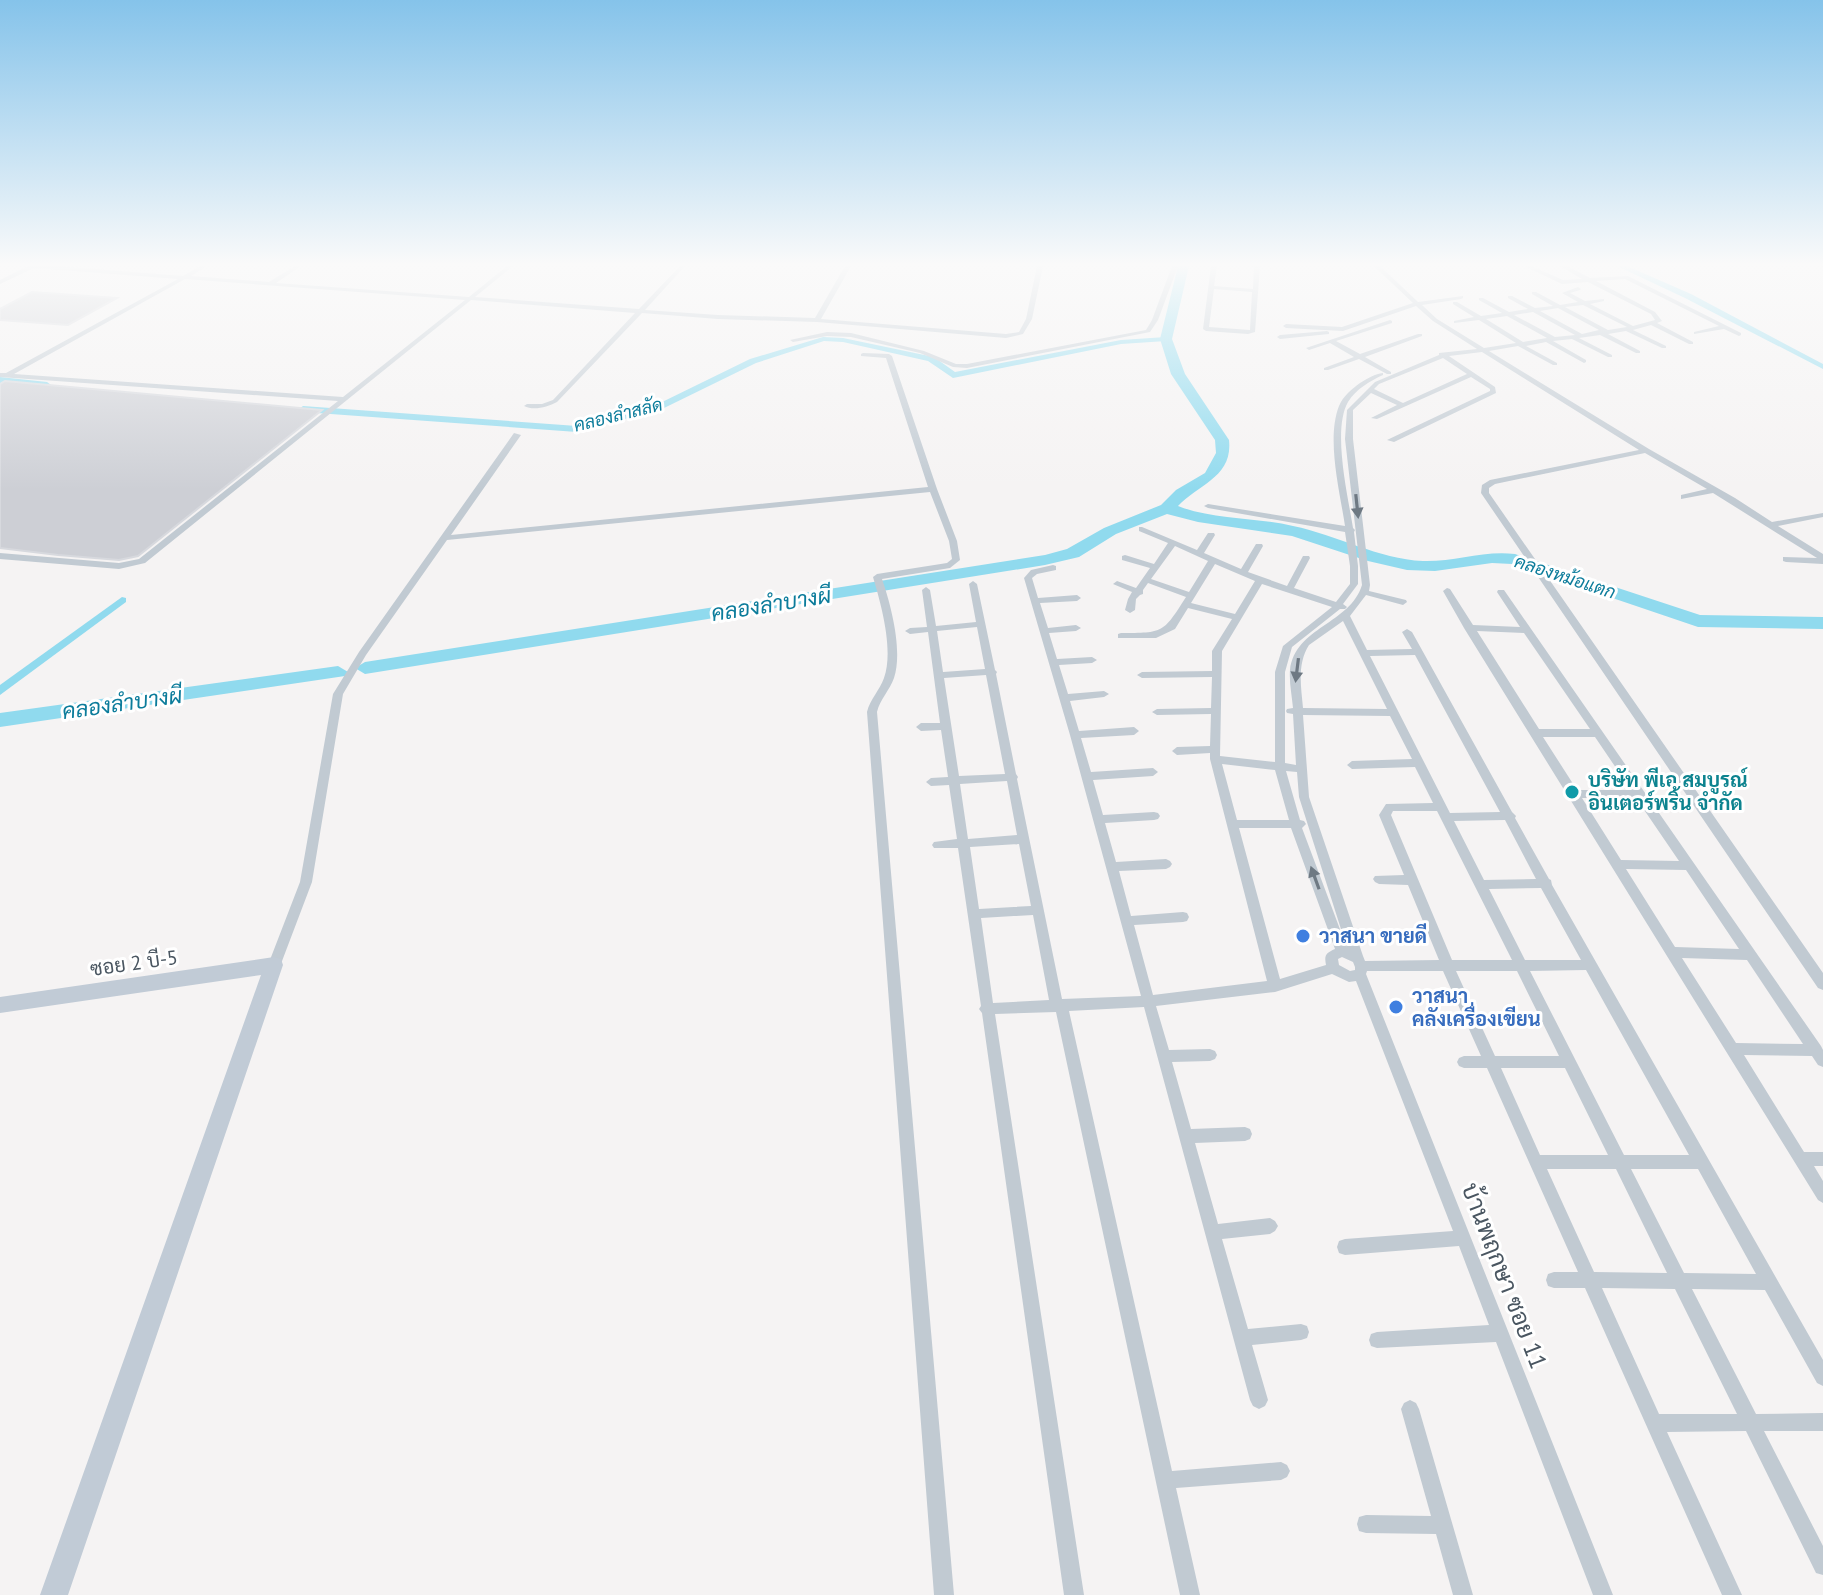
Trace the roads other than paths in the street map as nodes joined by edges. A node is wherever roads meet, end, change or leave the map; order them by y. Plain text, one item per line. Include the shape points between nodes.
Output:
1 (68, 340) edge
2 (417, 340) edge
3 (613, 340) edge
4 (874, 340) edge
5 (1101, 340) edge
6 (1405, 340) edge
7 (1468, 340) edge
8 (1518, 340) edge
9 (1545, 340) edge
10 (1549, 340) edge
11 (1584, 340) edge
12 (1618, 340) edge
13 (1652, 340) edge
14 (1686, 340) edge
15 (1331, 341) joint
16 (1522, 343) junction
17 (1691, 343) dead end
18 (1476, 346) junction
19 (1664, 347) dead end
20 (1309, 348) dead end
21 (1638, 352) dead end
22 (1441, 353) junction
23 (863, 355) dead end
24 (1610, 356) dead end
25 (1360, 357) junction
26 (1584, 361) dead end
27 (1555, 364) dead end
28 (1326, 369) dead end
29 (1390, 373) junction
30 (1472, 374) junction
31 (2, 376) edge
32 (1370, 390) junction
33 (342, 399) junction
34 (527, 406) dead end
35 (1404, 406) junction
36 (1375, 418) dead end
37 (1339, 425) junction
38 (1348, 427) junction
39 (517, 435) dead end
40 (1391, 440) dead end
41 (1646, 451) junction
42 (1342, 469) junction
43 (1353, 470) junction
44 (933, 489) junction
45 (1714, 490) junction
46 (1684, 497) dead end
47 (1208, 506) dead end
48 (1823, 515) edge
49 (1766, 522) junction
50 (1142, 529) dead end
51 (1347, 529) junction
52 (1360, 531) junction
53 (1211, 535) dead end
54 (443, 538) junction
55 (1173, 543) junction
56 (1259, 546) dead end
57 (1199, 553) junction
58 (0, 556) edge
59 (1125, 558) dead end
60 (1306, 558) dead end
61 (1786, 559) dead end
62 (1213, 560) junction
63 (1823, 560) edge
64 (1358, 563) junction
65 (1156, 567) junction
66 (1053, 568) dead end
67 (1243, 573) junction
68 (1147, 580) junction
69 (1260, 580) junction
70 (973, 584) dead end
71 (1117, 584) dead end
72 (926, 590) dead end
73 (1289, 590) junction
74 (1447, 591) dead end
75 (1140, 592) junction
76 (1364, 592) junction
77 (1501, 592) dead end
78 (1077, 598) dead end
79 (1190, 600) junction
80 (1035, 601) junction
81 (1403, 602) dead end
82 (1130, 610) dead end
83 (1345, 610) junction
84 (1236, 617) junction
85 (982, 624) junction
86 (1076, 628) dead end
87 (1469, 628) junction
88 (932, 629) junction
89 (1526, 630) junction
90 (910, 631) dead end
91 (1044, 631) junction
92 (1407, 632) dead end
93 (1121, 636) dead end
94 (1418, 652) junction
95 (1364, 653) junction
96 (1092, 660) dead end
97 (1054, 662) junction
98 (992, 672) junction
99 (1216, 674) junction
100 (940, 675) junction
101 (1142, 675) dead end
102 (1104, 694) dead end
103 (1064, 698) junction
104 (1280, 710) junction
105 (1215, 711) junction
106 (1157, 712) dead end
107 (1295, 712) junction
108 (1395, 713) junction
109 (946, 726) junction
110 (921, 727) dead end
111 (1134, 731) dead end
112 (1535, 733) junction
113 (1597, 733) junction
114 (1075, 735) junction
115 (1177, 751) dead end
116 (1215, 754) junction
117 (1419, 763) junction
118 (1352, 765) dead end
119 (1280, 767) junction
120 (1300, 769) junction
121 (1153, 772) dead end
122 (1087, 776) junction
123 (1013, 777) junction
124 (955, 780) junction
125 (931, 782) dead end
126 (1573, 794) junction
127 (1639, 794) junction
128 (1445, 812) junction
129 (1154, 816) dead end
130 (1510, 816) junction
131 (1099, 819) junction
132 (1295, 823) junction
133 (1232, 824) junction
134 (1312, 824) junction
135 (1025, 839) junction
136 (964, 843) junction
137 (938, 845) dead end
138 (1166, 864) dead end
139 (1617, 864) junction
140 (1689, 866) junction
141 (1112, 867) junction
142 (1379, 879) dead end
143 (1413, 880) junction
144 (1547, 883) junction
145 (1481, 885) junction
146 (1038, 910) junction
147 (973, 914) junction
148 (1183, 917) dead end
149 (1126, 921) junction
150 (1342, 951) junction
151 (1672, 952) junction
152 (1750, 955) junction
153 (274, 965) junction
154 (1590, 965) junction
155 (1360, 966) junction
156 (1522, 966) junction
157 (1448, 967) junction
158 (1333, 968) junction
159 (1823, 984) edge
160 (1275, 986) junction
161 (1148, 1001) junction
162 (0, 1005) edge
163 (1059, 1007) junction
164 (986, 1009) junction
165 (1732, 1049) junction
166 (1210, 1055) dead end
167 (1164, 1056) junction
168 (1819, 1056) edge
169 (1491, 1061) junction
170 (1464, 1062) dead end
171 (1570, 1062) junction
172 (1245, 1134) dead end
173 (1186, 1136) junction
174 (1619, 1159) junction
175 (1801, 1159) junction
176 (1823, 1159) edge
177 (1536, 1162) junction
178 (1702, 1162) junction
179 (1823, 1195) edge
180 (1270, 1226) dead end
181 (1212, 1232) junction
182 (1463, 1238) junction
183 (1345, 1247) dead end
184 (1679, 1279) junction
185 (1554, 1280) dead end
186 (1590, 1280) junction
187 (1770, 1282) junction
188 (1301, 1332) dead end
189 (1501, 1333) junction
190 (1242, 1338) junction
191 (1377, 1340) dead end
192 (1823, 1377) edge
193 (1259, 1400) dead end
194 (1410, 1409) dead end
195 (1823, 1422) edge
196 (1655, 1423) junction
197 (1752, 1424) junction
198 (1281, 1471) dead end
199 (1166, 1480) junction
200 (1366, 1524) dead end
201 (1444, 1525) junction
202 (1823, 1566) edge
203 (54, 1595) edge
204 (944, 1595) edge
205 (1074, 1595) edge
206 (1190, 1595) edge
207 (1463, 1595) edge
208 (1603, 1595) edge
209 (1732, 1595) edge

1 - 31 street
2 - 33 street
3 - 34 street via 555,401
4 - 5 street via 955,366
6 - 25 street
7 - 18 street
8 - 16 street
9 - 16 street
10 - 26 street
11 - 24 street
12 - 21 street
13 - 19 street
14 - 17 street
15 - 20 street
15 - 25 street
16 - 18 street
16 - 27 street
18 - 22 street
18 - 41 street
22 - 29 street
22 - 30 street
23 - 44 street via 889,356
25 - 28 street
25 - 29 street
29 - 32 street
29 - 37 street via 1365,382 1344,403
30 - 35 street
30 - 40 street via 1494,392
31 - 33 street
32 - 35 street
32 - 38 street via 1353,405
33 - 58 street via 142,561 119,566
35 - 36 street
37 - 38 street
37 - 42 street
38 - 43 street
39 - 54 street
41 - 45 street
41 - 159 street via 1493,482 1485,493
42 - 43 street
42 - 51 street
43 -> 52 street
44 - 54 street
44 - 204 street via 956,560 877,577 891,674 873,701 872,712
45 - 46 street
45 - 49 street
47 - 51 street
48 - 49 street
49 - 63 street
50 - 55 street
51 - 52 street
51 - 64 street
52 - 64 street
53 - 57 street
54 - 153 street via 338,694 306,882
55 - 57 street
55 - 65 street
56 - 67 street
57 - 62 street
59 - 65 street
60 - 73 street
61 - 63 street
62 - 67 street
62 - 79 street
64 - 76 street
64 - 83 street
65 - 68 street
66 - 80 street via 1028,575
67 - 69 street
68 - 75 street
68 - 79 street
69 - 73 street
69 - 84 street
70 - 85 street
71 - 75 street
72 - 88 street
73 - 83 street
74 - 87 street
75 - 82 street
76 - 81 street
76 - 83 street
77 - 89 street
78 - 80 street
79 - 84 street
79 - 93 street via 1165,633
80 - 91 street
83 - 95 street
83 - 104 street via 1288,646 1280,672
83 -> 107 street, บ้านพฤกษา ซอย 11 via 1301,650 1295,669
84 - 99 street via 1217,651
85 - 88 street
85 - 98 street
86 - 91 street
87 - 89 street
87 - 112 street
88 - 90 street
88 - 100 street
89 - 113 street
91 - 97 street
92 - 94 street
94 - 95 street
94 - 130 street
95 - 108 street
96 - 97 street
97 - 103 street
98 - 100 street
98 - 123 street
99 - 101 street
99 - 105 street
100 - 109 street
102 - 103 street
103 - 114 street
104 - 107 street
104 - 119 street
105 - 106 street
105 - 116 street
107 - 108 street
107 - 120 street, บ้านพฤกษา ซอย 11
108 - 117 street
109 - 110 street
109 - 124 street
111 - 114 street
112 - 113 street
112 - 126 street
113 - 127 street
114 - 122 street
115 - 116 street
116 - 119 street
116 - 133 street
117 - 118 street
117 - 128 street
119 - 120 street
119 - 132 street
120 - 134 street, บ้านพฤกษา ซอย 11
121 - 122 street
122 - 131 street
123 - 124 street
123 - 135 street
124 - 125 street
124 - 136 street
126 - 127 street
126 - 139 street
127 - 140 street
128 - 130 street
128 - 143 street via 1386,810
128 - 145 street
129 - 131 street
130 - 144 street
131 - 141 street
132 - 133 street
132 - 134 street
150 -> 132 street
133 - 160 street
134 - 155 street, บ้านพฤกษา ซอย 11
135 - 136 street
135 - 146 street
136 - 137 street
136 - 147 street
138 - 141 street
139 - 140 street
139 - 151 street
140 - 152 street
141 - 149 street
142 - 143 street
143 - 157 street
144 - 145 street
144 - 154 street
145 - 156 street
146 - 147 street
146 - 163 street
147 - 164 street
148 - 149 street
149 - 161 street
150 - 155 street
150 - 158 street via 1331,956
151 - 152 street
151 - 165 street
152 - 168 street
153 - 162 street, ซอย 2 บี-5
153 - 203 street
154 - 156 street
154 - 178 street
155 - 157 street
155 - 158 street via 1349,977
155 - 182 street, บ้านพฤกษา ซอย 11
156 - 157 street
156 - 171 street
157 - 169 street
158 - 160 street
160 - 161 street
161 - 163 street
161 - 167 street
163 - 164 street
163 - 199 street
164 - 205 street
165 - 168 street
165 - 175 street
166 - 167 street
167 - 173 street
169 - 170 street
169 - 171 street
169 - 177 street
171 - 174 street
172 - 173 street
173 - 181 street
174 - 177 street
174 - 178 street
174 - 184 street
175 - 176 street
175 - 179 street
177 - 186 street
178 - 187 street
180 - 181 street
181 - 190 street
182 - 183 street
182 - 189 street, บ้านพฤกษา ซอย 11
184 - 186 street
184 - 187 street
184 - 197 street
185 - 186 street
186 - 196 street
187 - 192 street
188 - 190 street
189 - 191 street
189 - 208 street, บ้านพฤกษา ซอย 11
190 - 193 street
194 - 201 street
195 - 197 street
196 - 197 street
196 - 209 street
197 - 202 street
198 - 199 street
199 - 206 street
200 - 201 street
201 - 207 street

